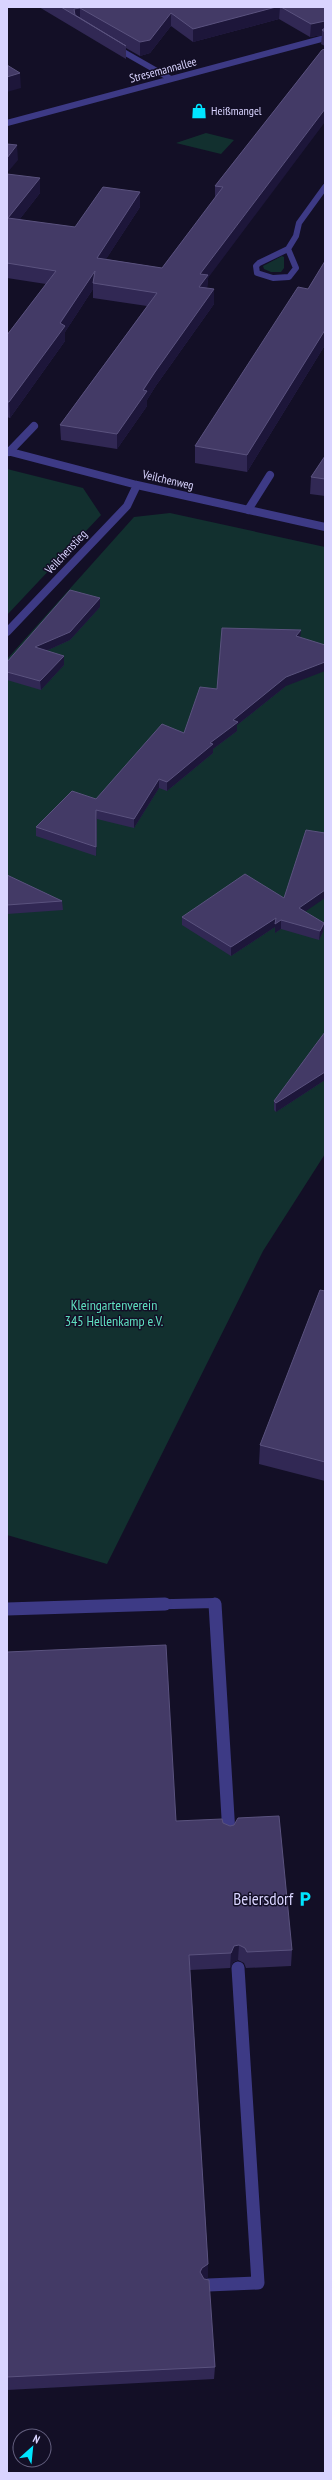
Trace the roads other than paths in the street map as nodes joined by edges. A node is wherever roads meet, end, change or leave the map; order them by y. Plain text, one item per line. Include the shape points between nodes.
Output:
1 (325, 38) edge
2 (111, 44) edge
3 (170, 79) junction
4 (7, 123) edge
5 (325, 187) edge
6 (288, 249) junction
7 (34, 426) dead end
8 (8, 451) edge
9 (270, 475) dead end
10 (137, 485) junction
11 (248, 510) junction
12 (325, 527) edge
13 (7, 632) edge
14 (7, 1609) edge
15 (229, 1834) edge
16 (238, 1968) dead end
17 (208, 2285) edge

1 - 3 street, Stresemannallee
2 - 3 street
3 - 4 street, Stresemannallee
5 - 6 street via 299,223 296,236
6 - 6 street via 259,263 256,266 257,272 268,278 291,276 296,268
7 - 8 street
8 - 10 street, Veilchenweg
9 - 11 street
10 - 11 street, Veilchenweg
10 - 13 street, Veilchenstieg via 127,506
11 - 12 street, Veilchenweg
14 - 15 street via 215,1603
16 - 17 street via 258,2283

